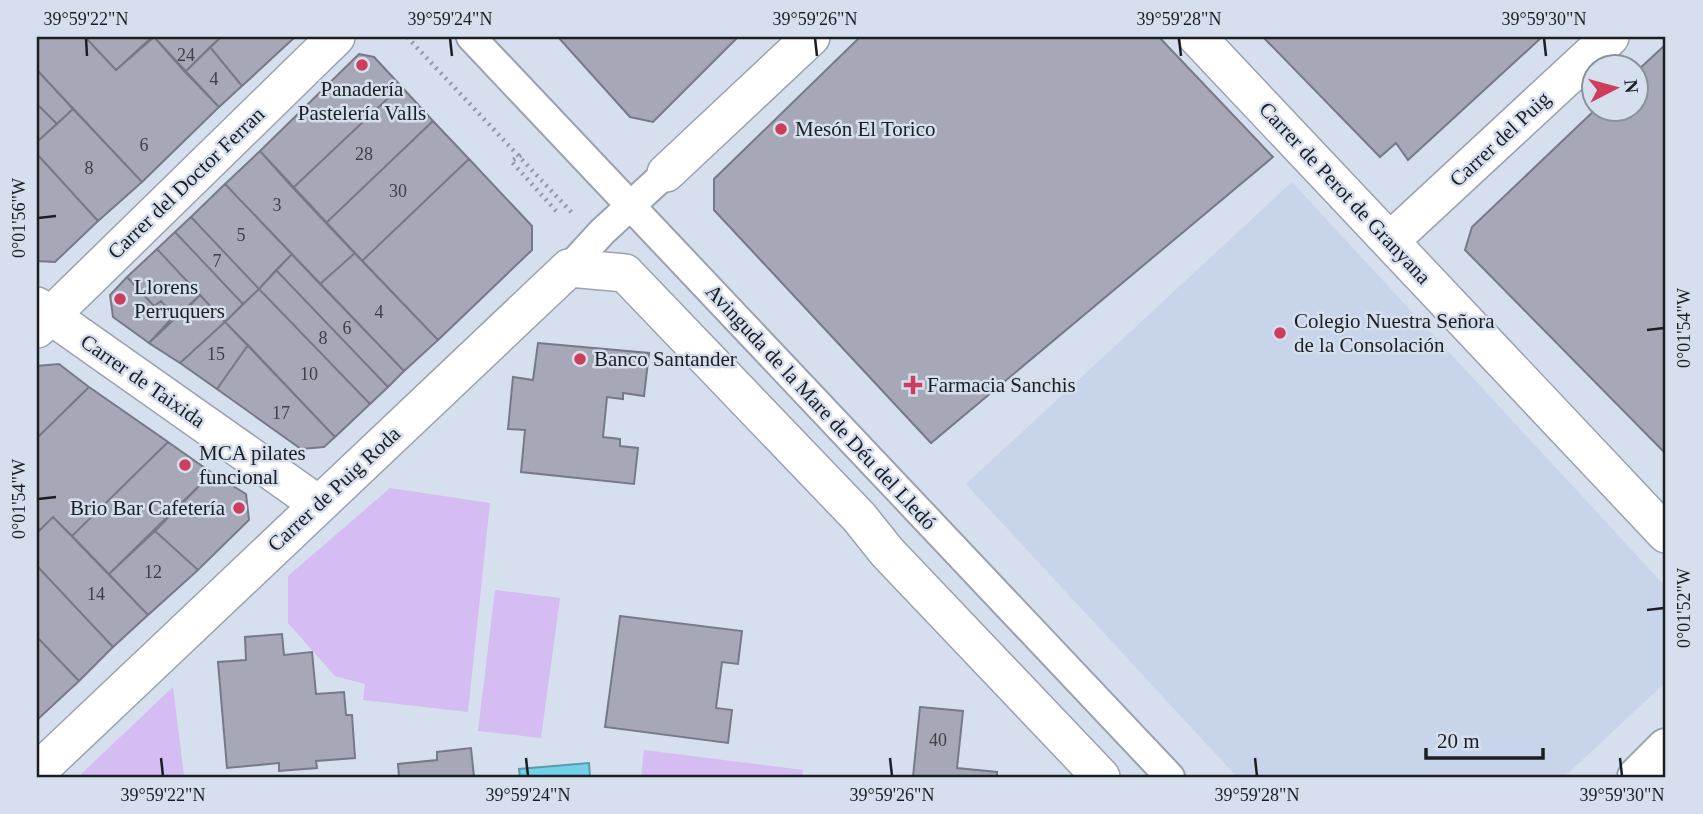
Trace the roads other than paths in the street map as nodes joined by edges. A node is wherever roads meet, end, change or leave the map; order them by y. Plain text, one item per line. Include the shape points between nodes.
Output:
1 (335, 37) edge
2 (471, 37) edge
3 (811, 37) edge
4 (1197, 37) edge
5 (1610, 37) edge
6 (666, 173) joint
7 (631, 206) junction
8 (1390, 241) junction
9 (569, 268) junction
10 (41, 317) edge
11 (318, 503) junction
12 (1666, 534) edge
13 (1666, 748) edge
14 (37, 772) edge
15 (1101, 777) edge
16 (1170, 777) edge
17 (1637, 777) edge

1 - 10 street, Carrer del Doctor Ferran
2 - 7 street, Avinguda de la Mare de Déu del Lledó
3 - 6 street
4 - 8 street, Carrer de Perot de Granyana
5 - 8 street, Carrer del Puig
6 - 7 street, Carrer de Puig Roda
7 - 9 street, Carrer de Puig Roda
7 - 16 street, Avinguda de la Mare de Déu del Lledó
8 - 12 street, Carrer de Perot de Granyana
9 - 11 street, Carrer de Puig Roda
9 - 15 street via 625,273
10 - 11 street, Carrer de Taixida
11 - 14 street, Carrer de Puig Roda
13 - 17 street

